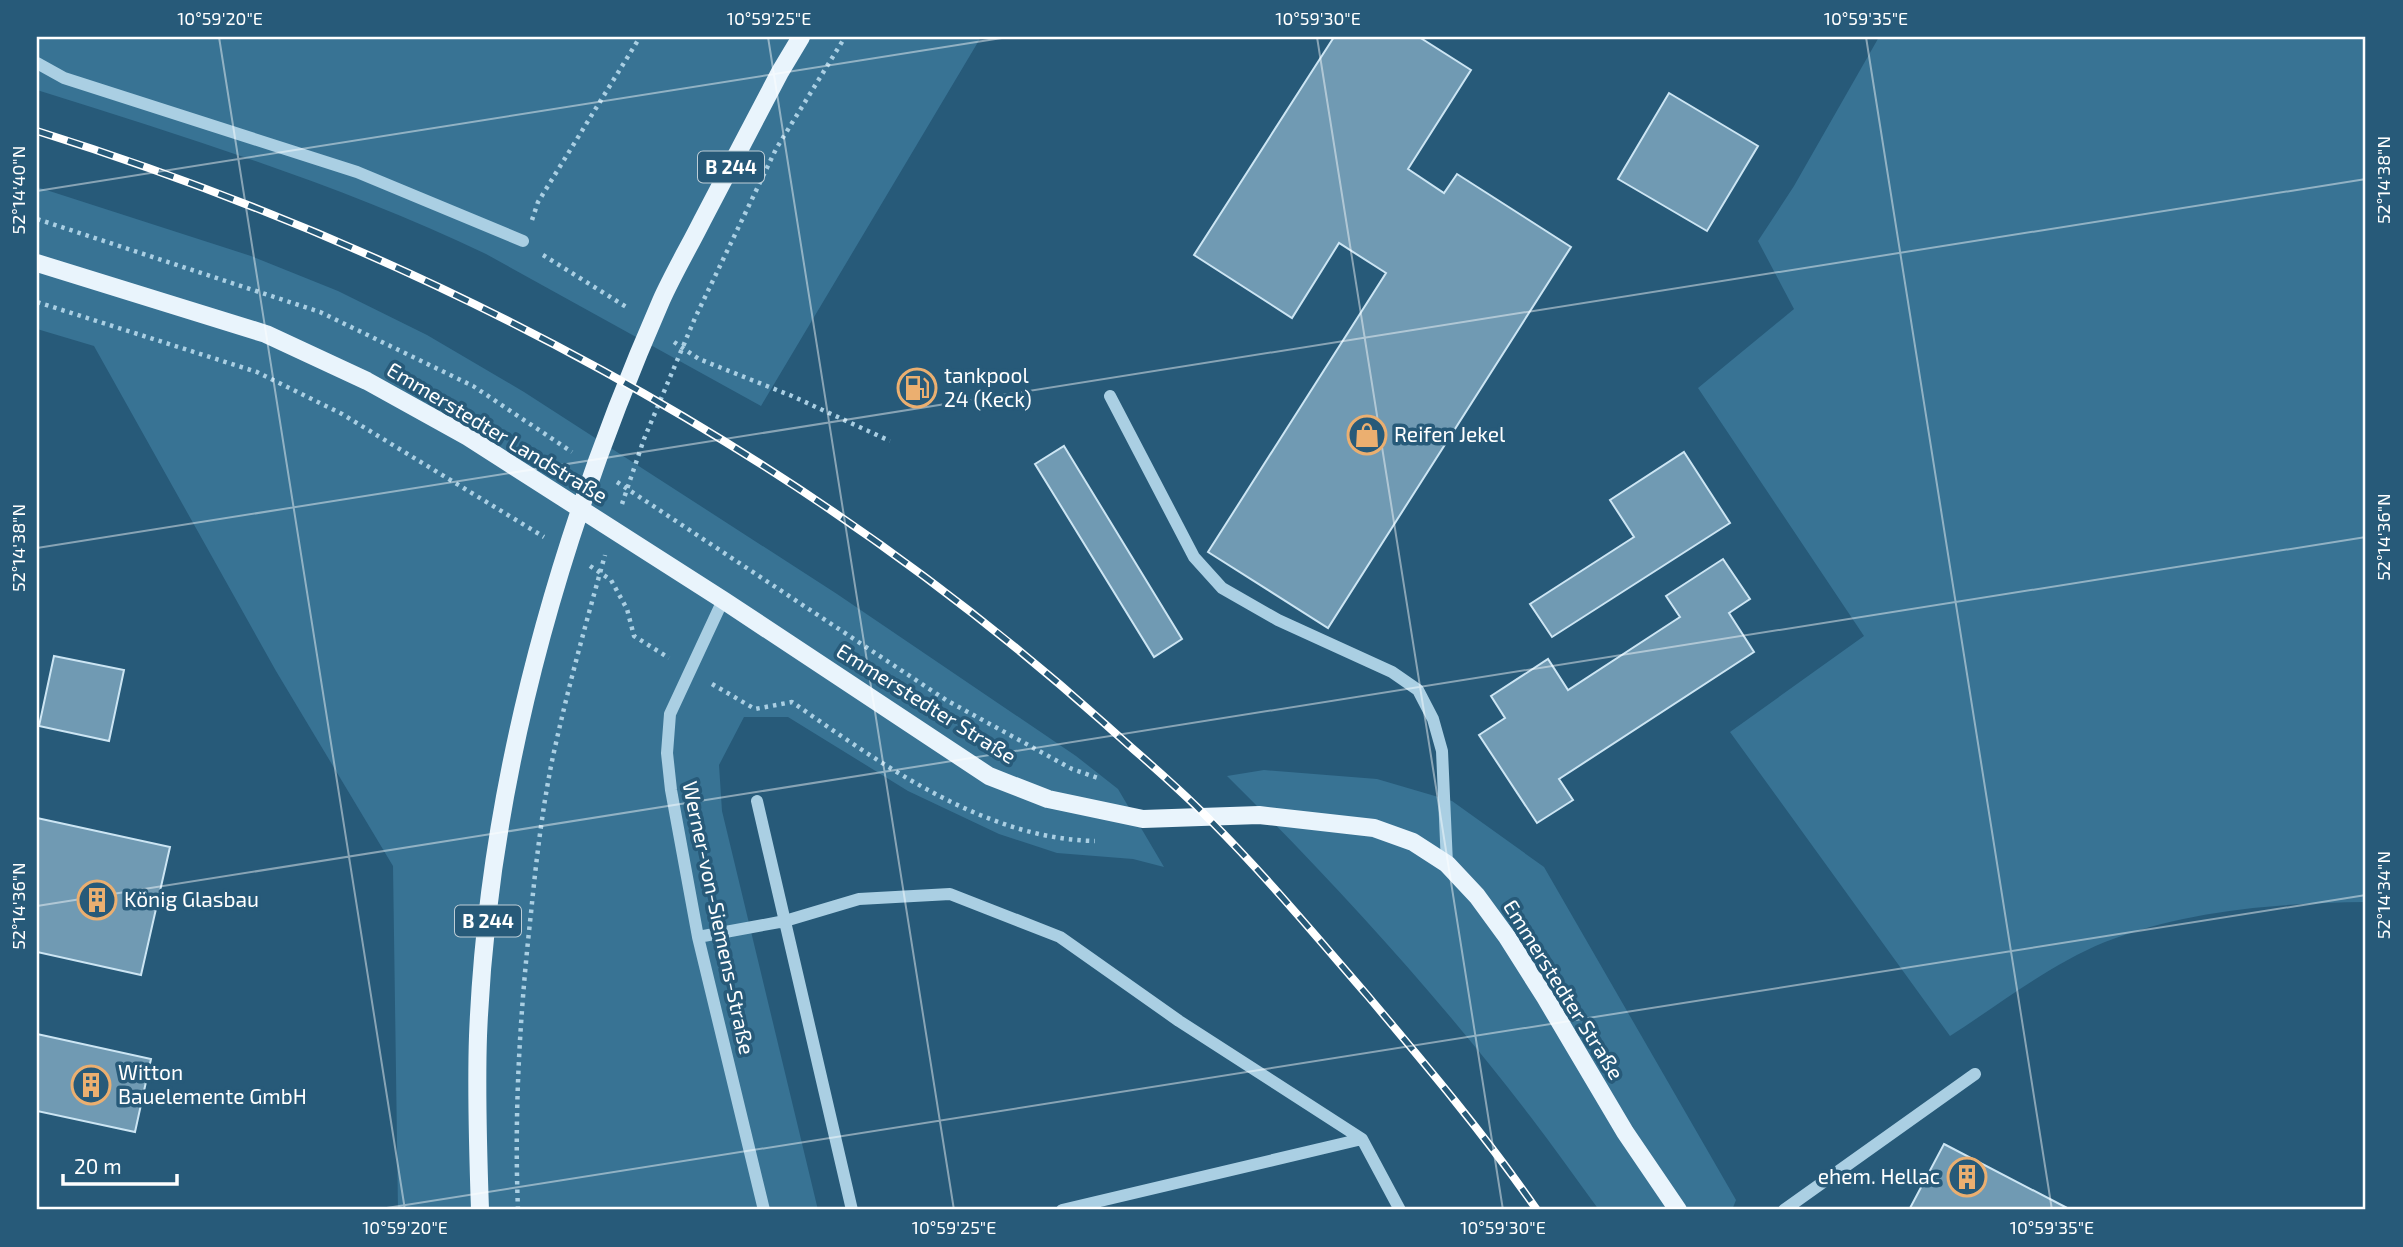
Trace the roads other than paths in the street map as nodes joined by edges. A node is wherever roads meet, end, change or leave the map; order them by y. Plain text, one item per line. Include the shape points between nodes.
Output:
1 (801, 37) edge
2 (37, 63) edge
3 (523, 241) dead end
4 (37, 263) edge
5 (1110, 396) dead end
6 (723, 600) junction
7 (757, 801) dead end
8 (1447, 864) junction
9 (785, 921) junction
10 (698, 937) junction
11 (1975, 1074) dead end
12 (1362, 1139) junction
13 (480, 1210) edge
14 (764, 1210) edge
15 (852, 1210) edge
16 (1062, 1210) edge
17 (1400, 1210) edge
18 (1678, 1210) edge
19 (1784, 1210) edge

1 - 13 main road, B 244 via 662,298 607,433 541,636 500,828 486,935 478,1037
2 - 3 street via 64,78 357,172
4 - 6 main road, Emmerstedter Landstraße via 266,334 367,381 468,437
5 - 8 street via 1194,557 1222,588 1278,620 1392,672 1418,690 1433,719 1441,751
6 - 8 main road, Emmerstedter Straße via 989,776 1048,799 1143,819 1259,815 1374,828 1413,842
6 - 10 street, Werner-von-Siemens-Straße via 670,714 667,754
7 - 9 street
8 - 18 main road, Emmerstedter Straße via 1507,937 1625,1132
9 - 10 street
9 - 12 street via 859,899 950,894 1060,937 1179,1021
9 - 15 street
10 - 14 street, Werner-von-Siemens-Straße
11 - 19 street
12 - 16 street
12 - 17 street

